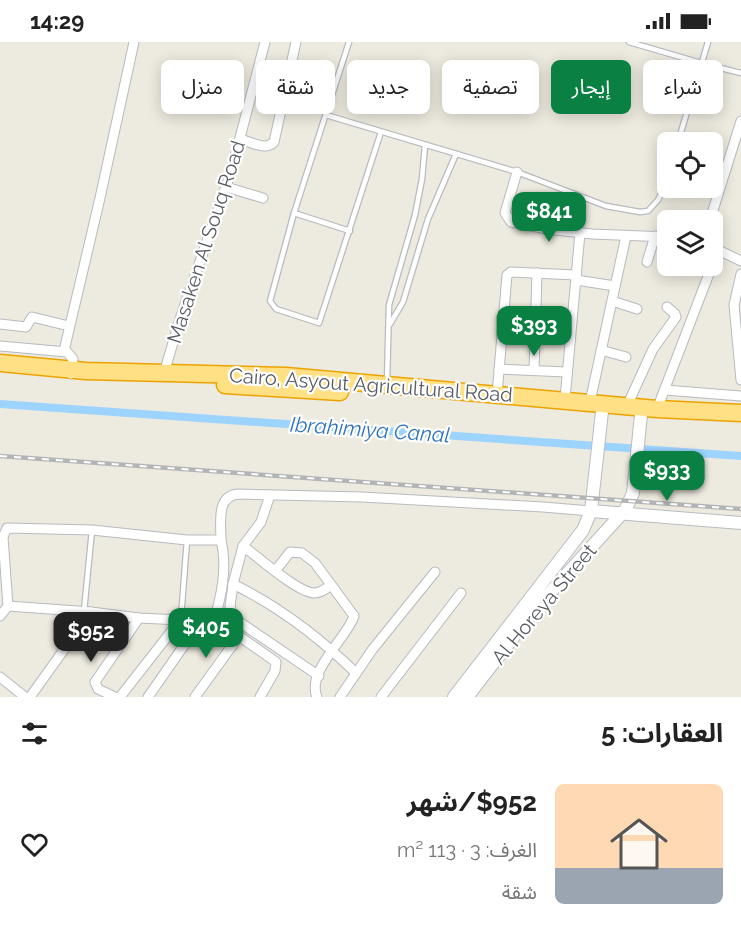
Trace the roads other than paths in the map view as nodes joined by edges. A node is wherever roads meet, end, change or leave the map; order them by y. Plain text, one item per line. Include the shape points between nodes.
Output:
1 (134, 42) edge
2 (265, 42) edge
3 (296, 42) edge
4 (349, 42) edge
5 (629, 42) edge
6 (708, 42) edge
7 (261, 60) edge
8 (292, 60) edge
9 (691, 60) edge
10 (702, 60) edge
11 (723, 68) edge
12 (741, 72) edge
13 (256, 80) edge
14 (279, 114) edge
15 (686, 114) edge
16 (326, 115) junction
17 (741, 121) edge
18 (381, 132) junction
19 (681, 132) edge
20 (240, 139) junction
21 (425, 145) junction
22 (456, 154) junction
23 (517, 172) junction
24 (226, 188) junction
25 (263, 198) dead end
26 (659, 198) edge
27 (713, 210) edge
28 (294, 213) junction
29 (415, 215) junction
30 (428, 219) junction
31 (350, 231) junction
32 (580, 233) junction
33 (626, 236) junction
34 (655, 236) joint
35 (723, 252) edge
36 (741, 261) edge
37 (647, 262) dead end
38 (537, 273) junction
39 (708, 276) edge
40 (741, 276) edge
41 (576, 277) junction
42 (615, 286) junction
43 (612, 301) junction
44 (667, 307) dead end
45 (637, 309) dead end
46 (738, 319) edge
47 (0, 324) edge
48 (390, 324) junction
49 (69, 326) junction
50 (739, 334) edge
51 (0, 346) edge
52 (601, 350) junction
53 (64, 351) junction
54 (626, 357) dead end
55 (5, 367) edge
56 (499, 369) junction
57 (534, 370) junction
58 (567, 372) junction
59 (72, 373) junction
60 (164, 373) junction
61 (741, 380) edge
62 (387, 385) junction
63 (665, 390) junction
64 (497, 395) junction
65 (741, 396) edge
66 (565, 399) junction
67 (741, 413) edge
68 (597, 414) junction
69 (641, 414) junction
70 (741, 421) edge
71 (270, 495) junction
72 (591, 511) junction
73 (623, 514) junction
74 (741, 523) edge
75 (92, 530) junction
76 (187, 540) junction
77 (221, 540) junction
78 (243, 546) junction
79 (276, 570) junction
80 (435, 572) dead end
81 (233, 584) junction
82 (331, 585) junction
83 (461, 593) dead end
84 (8, 606) junction
85 (87, 611) junction
86 (0, 616) edge
87 (139, 618) junction
88 (181, 619) junction
89 (201, 621) junction
90 (213, 625) junction
91 (239, 636) junction
92 (331, 649) junction
93 (356, 673) junction
94 (319, 676) junction
95 (0, 677) edge
96 (26, 697) edge
97 (30, 697) edge
98 (115, 697) edge
99 (120, 697) edge
100 (148, 697) edge
101 (195, 697) edge
102 (260, 697) edge
103 (317, 697) edge
104 (340, 697) edge
105 (381, 697) edge
106 (454, 697) edge
107 (467, 697) edge

1 - 49 street
2 - 7 street, Masaken Al Souq Road
3 - 8 street
4 - 16 lane
5 - 9 lane
6 - 10 lane
11 - 12 lane
13 - 20 street, Masaken Al Souq Road
14 - 20 street via 272,144 265,147
15 - 19 lane
16 - 18 lane
16 - 28 lane
17 - 27 street
18 - 21 lane
18 - 31 lane
20 - 24 street, Masaken Al Souq Road
21 - 22 lane
21 - 29 lane
22 - 23 lane
22 - 30 lane
23 - 26 lane via 606,206 648,211
23 - 32 street via 505,213 508,220
24 - 25 street
24 - 60 street, Masaken Al Souq Road
28 - 31 lane
28 - 31 lane via 270,301 276,309 298,317 319,322
29 - 30 lane
29 - 48 lane via 391,294
30 - 48 lane via 403,302
32 - 33 street
32 - 41 street
33 - 34 street
33 - 42 street
34 - 37 street
35 - 36 street
38 - 41 street
38 - 56 street via 511,272 507,277
38 - 57 street
39 - 63 street
40 - 46 street via 735,296
41 - 42 street
41 - 58 street
42 - 43 street
43 - 45 street
43 - 52 street
44 - 69 street via 676,317 653,349
46 - 50 street
47 - 49 street via 26,327 32,317
48 - 62 lane
49 - 53 street
50 - 61 street
51 - 53 street
52 - 54 street
52 - 68 street
53 - 59 street via 72,356
55 - 59 highway, Cairo, Asyout Agricultural Road
56 - 57 street
56 - 64 street
57 - 58 street
58 - 66 street
59 - 60 highway, Cairo, Asyout Agricultural Road
59 - 68 highway, Cairo, Asyout Agricultural Road
60 - 62 highway, Cairo, Asyout Agricultural Road via 286,376
62 - 64 highway, Cairo, Asyout Agricultural Road
63 - 65 street
63 - 69 street
64 - 66 highway, Cairo, Asyout Agricultural Road
66 - 68 highway, Cairo, Asyout Agricultural Road
67 - 69 highway, Cairo, Asyout Agricultural Road
68 - 69 highway, Cairo, Asyout Agricultural Road
68 - 72 main road, Al Horeya Street
69 - 70 highway, Cairo, Asyout Agricultural Road
69 - 73 main road, Al Horeya Street via 634,484
71 - 72 street
71 - 77 street via 238,494 226,499 221,510
71 - 78 street via 261,522
72 - 73 main road, Al Horeya Street
72 - 106 main road, Al Horeya Street via 577,539
73 - 74 main road, Al Horeya Street
73 - 107 main road, Al Horeya Street via 536,608
75 - 76 street
75 - 84 street via 7,528 3,537
75 - 85 lane
76 - 77 street
76 - 88 lane
77 - 90 street via 224,576
78 - 79 street
78 - 81 street
79 - 82 street via 307,592 316,593
79 - 82 street via 295,551 315,563
80 - 93 street
81 - 92 street
81 - 94 street via 233,616
82 - 92 street via 354,616
83 - 105 street
84 - 85 street
84 - 86 street
85 - 87 street
85 - 97 street
87 - 88 street
87 - 98 street via 95,682 98,689
88 - 89 street
88 - 99 street
89 - 90 street
89 - 100 street
90 - 91 street
91 - 101 street
91 - 102 street via 276,662
92 - 93 street
92 - 94 street
93 - 104 street
94 - 103 street
95 - 96 street

